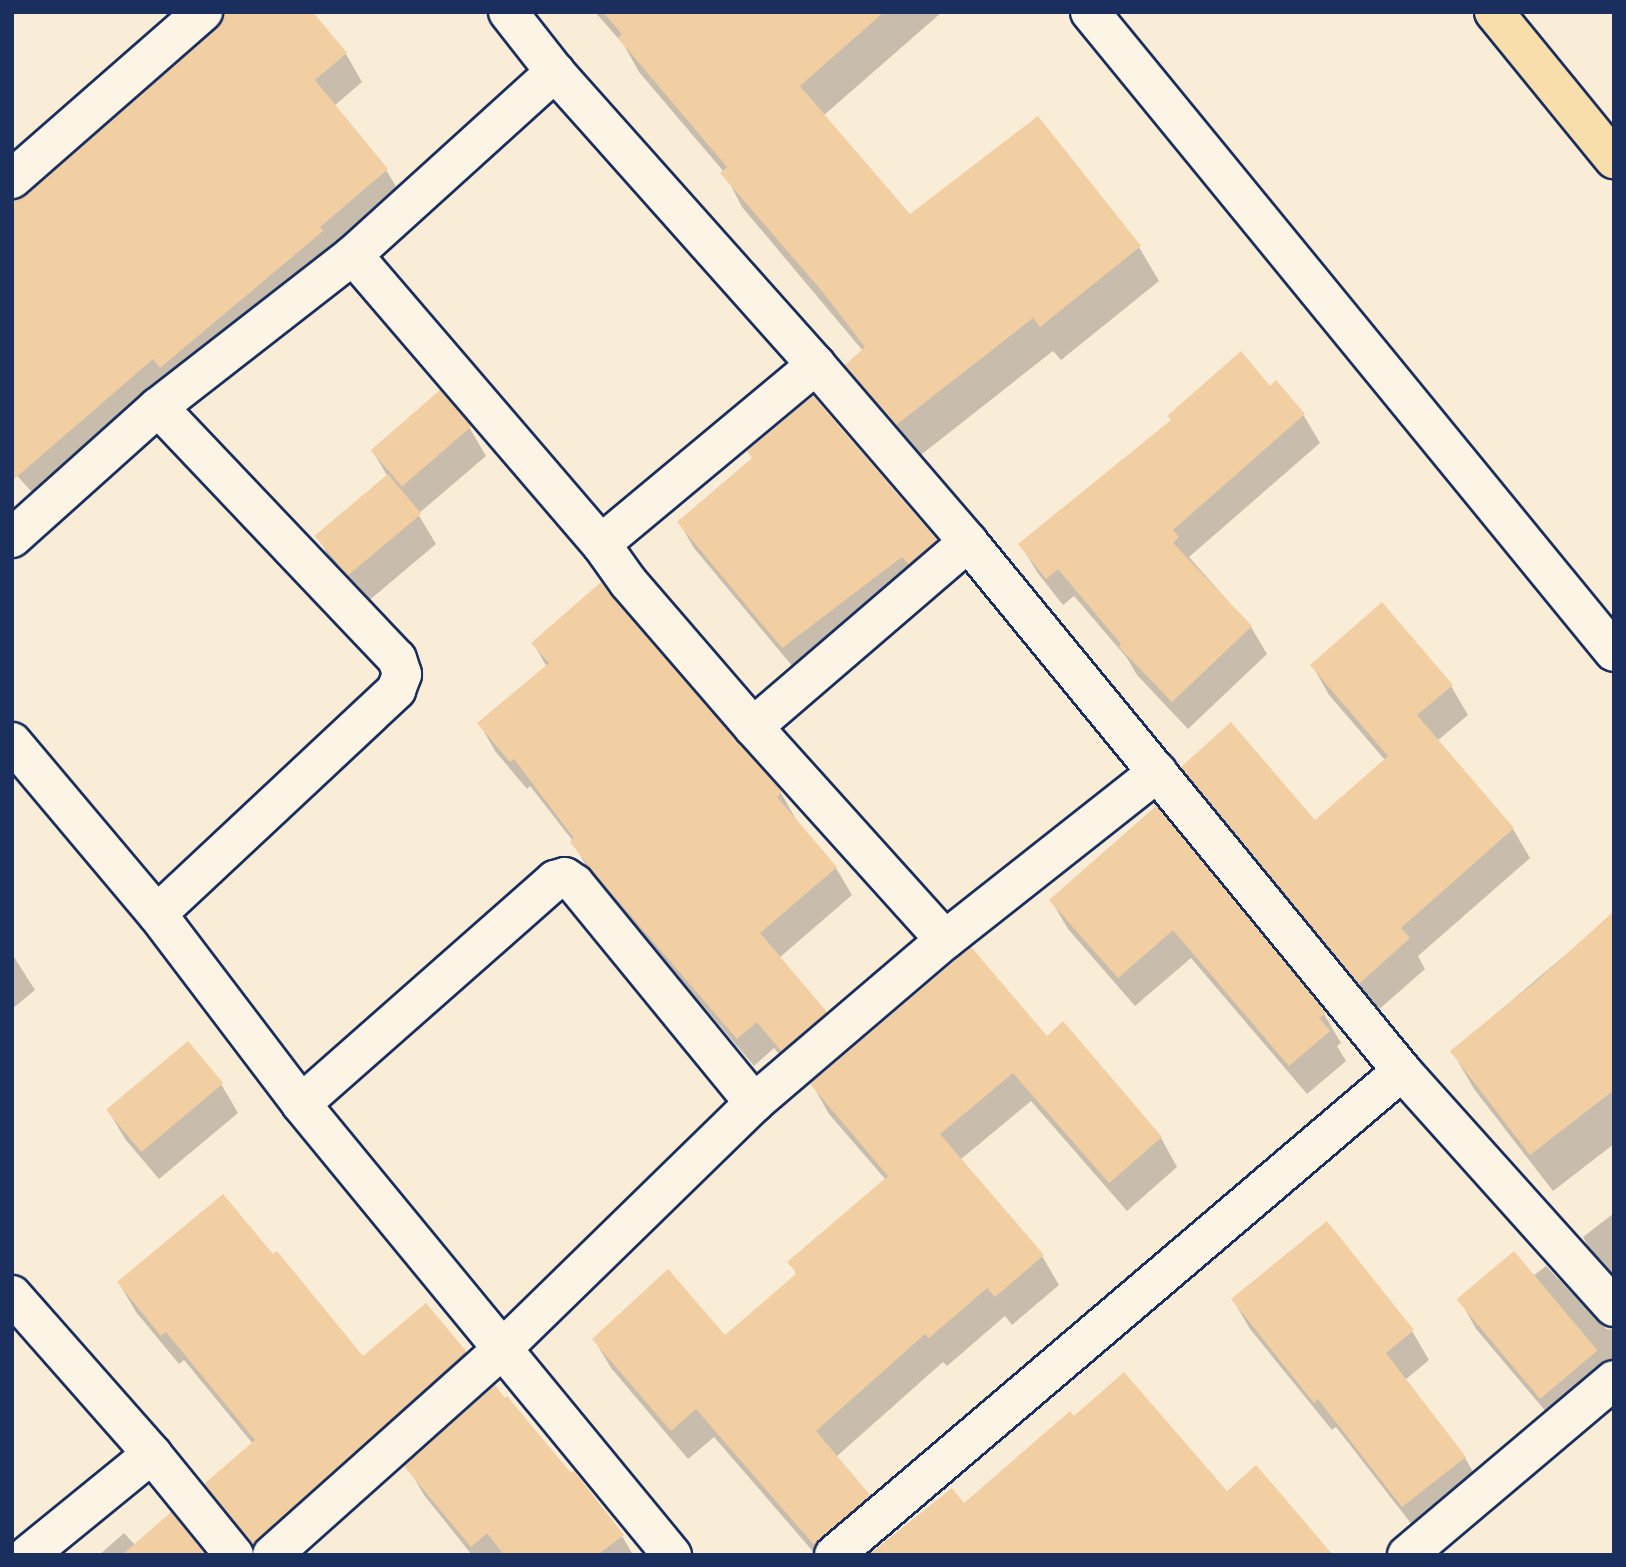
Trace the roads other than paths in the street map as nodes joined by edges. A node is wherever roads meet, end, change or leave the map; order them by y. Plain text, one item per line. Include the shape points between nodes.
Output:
1 (202, 12) edge
2 (508, 12) edge
3 (1090, 12) edge
4 (1494, 12) edge
5 (555, 72) junction
6 (1614, 159) edge
7 (12, 179) edge
8 (354, 255) junction
9 (816, 365) junction
10 (158, 407) junction
11 (12, 538) edge
12 (968, 542) junction
13 (601, 544) junction
14 (1614, 652) edge
15 (753, 727) junction
16 (12, 742) edge
17 (1158, 772) junction
18 (158, 914) junction
19 (945, 940) junction
20 (1402, 1071) junction
21 (754, 1103) junction
22 (301, 1104) junction
23 (12, 1295) edge
24 (1614, 1307) edge
25 (502, 1349) junction
26 (1614, 1380) edge
27 (152, 1454) junction
28 (1419, 1551) edge
29 (28, 1555) edge
30 (234, 1555) edge
31 (272, 1555) edge
32 (672, 1555) edge
33 (834, 1555) edge

1 - 7 street
2 - 5 street
3 - 14 street
4 - 6 highway
5 - 8 street
5 - 9 street
8 - 10 street
8 - 13 street
9 - 12 street
9 - 13 street
10 - 11 street
10 - 18 street via 397,659 402,674 396,690
12 - 15 street
12 - 17 street
13 - 15 street via 628,582
15 - 19 street
16 - 18 street
17 - 19 street
17 - 20 street
18 - 22 street
19 - 21 street
20 - 24 street
20 - 33 street
21 - 22 street via 565,877 555,880
21 - 25 street
22 - 25 street
23 - 27 street
25 - 31 street
25 - 32 street
26 - 28 street
27 - 29 street
27 - 30 street

